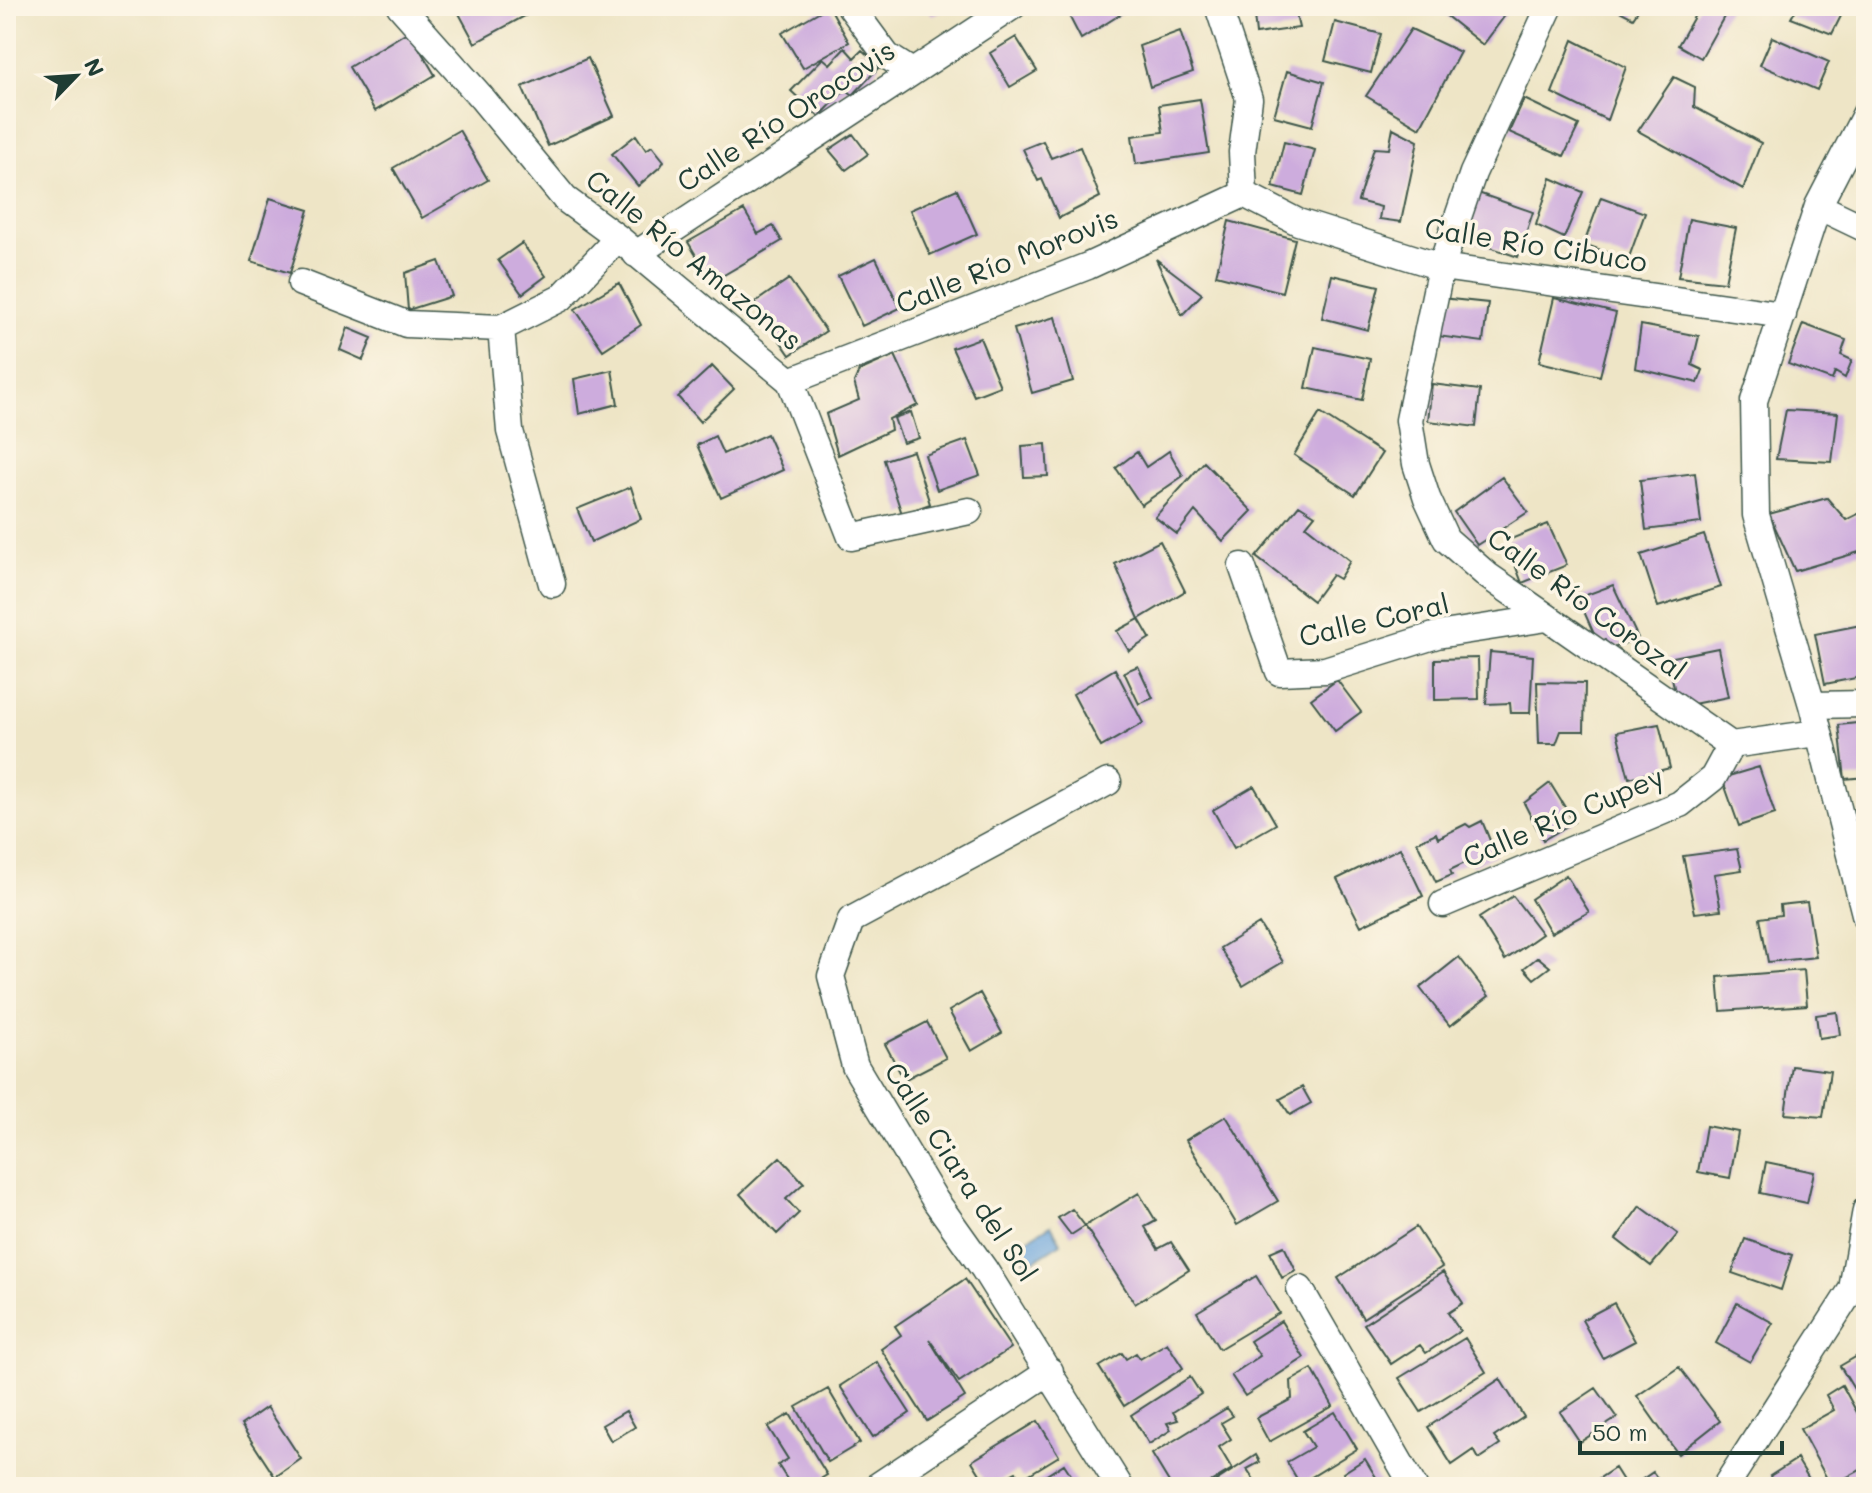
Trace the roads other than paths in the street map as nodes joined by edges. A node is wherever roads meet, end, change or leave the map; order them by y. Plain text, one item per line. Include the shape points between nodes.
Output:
1 (400, 6) edge
2 (850, 6) edge
3 (1013, 6) edge
4 (1218, 6) edge
5 (1550, 6) edge
6 (912, 72) junction
7 (1866, 113) edge
8 (1244, 194) junction
9 (1818, 206) junction
10 (1866, 229) edge
11 (627, 246) junction
12 (1441, 267) junction
13 (301, 283) dead end
14 (1783, 315) junction
15 (501, 328) junction
16 (790, 381) junction
17 (969, 511) dead end
18 (1242, 566) dead end
19 (552, 584) dead end
20 (1547, 618) junction
21 (1866, 704) edge
22 (1812, 705) junction
23 (1817, 733) junction
24 (1731, 745) junction
25 (1108, 782) dead end
26 (1861, 880) edge
27 (1443, 904) dead end
28 (1866, 918) edge
29 (1866, 1210) edge
30 (1300, 1289) dead end
31 (1859, 1290) edge
32 (1050, 1371) junction
33 (876, 1487) edge
34 (1120, 1487) edge
35 (1414, 1487) edge
36 (1725, 1487) edge

1 - 11 street, Calle Río Amazonas via 565,199
2 - 6 street via 887,56
3 - 6 street, Calle Río Orocovis
4 - 8 street via 1249,99 1242,152
5 - 12 street, Calle Río Corozal via 1473,173
6 - 11 street, Calle Río Orocovis
7 - 9 street
8 - 12 street, Calle Río Cibuco via 1298,222
8 - 16 street, Calle Río Morovis via 1088,266
9 - 10 street
9 - 14 street
11 - 15 street, Calle Río Orocovis via 561,298
11 - 16 street, Calle Río Amazonas
12 - 14 street, Calle Río Cibuco
12 - 20 street, Calle Río Corozal via 1409,420 1416,464 1446,539
13 - 15 street via 406,324
14 - 22 street via 1754,401 1756,515
15 - 19 street via 510,431
16 - 17 street, Calle Río Amazonas via 851,537
18 - 20 street, Calle Coral via 1279,672 1325,670 1437,635
20 - 24 street, Calle Río Corozal
21 - 22 street
22 - 23 street
23 - 24 street
23 - 26 street
24 - 27 street, Calle Río Cupey via 1713,778 1680,804
25 - 32 street, Calle Ciara del Sol via 851,920 831,976 855,1066 935,1200
26 - 28 street
29 - 31 street
30 - 35 street
31 - 36 street
32 - 33 street
32 - 34 street, Calle Ciara del Sol

